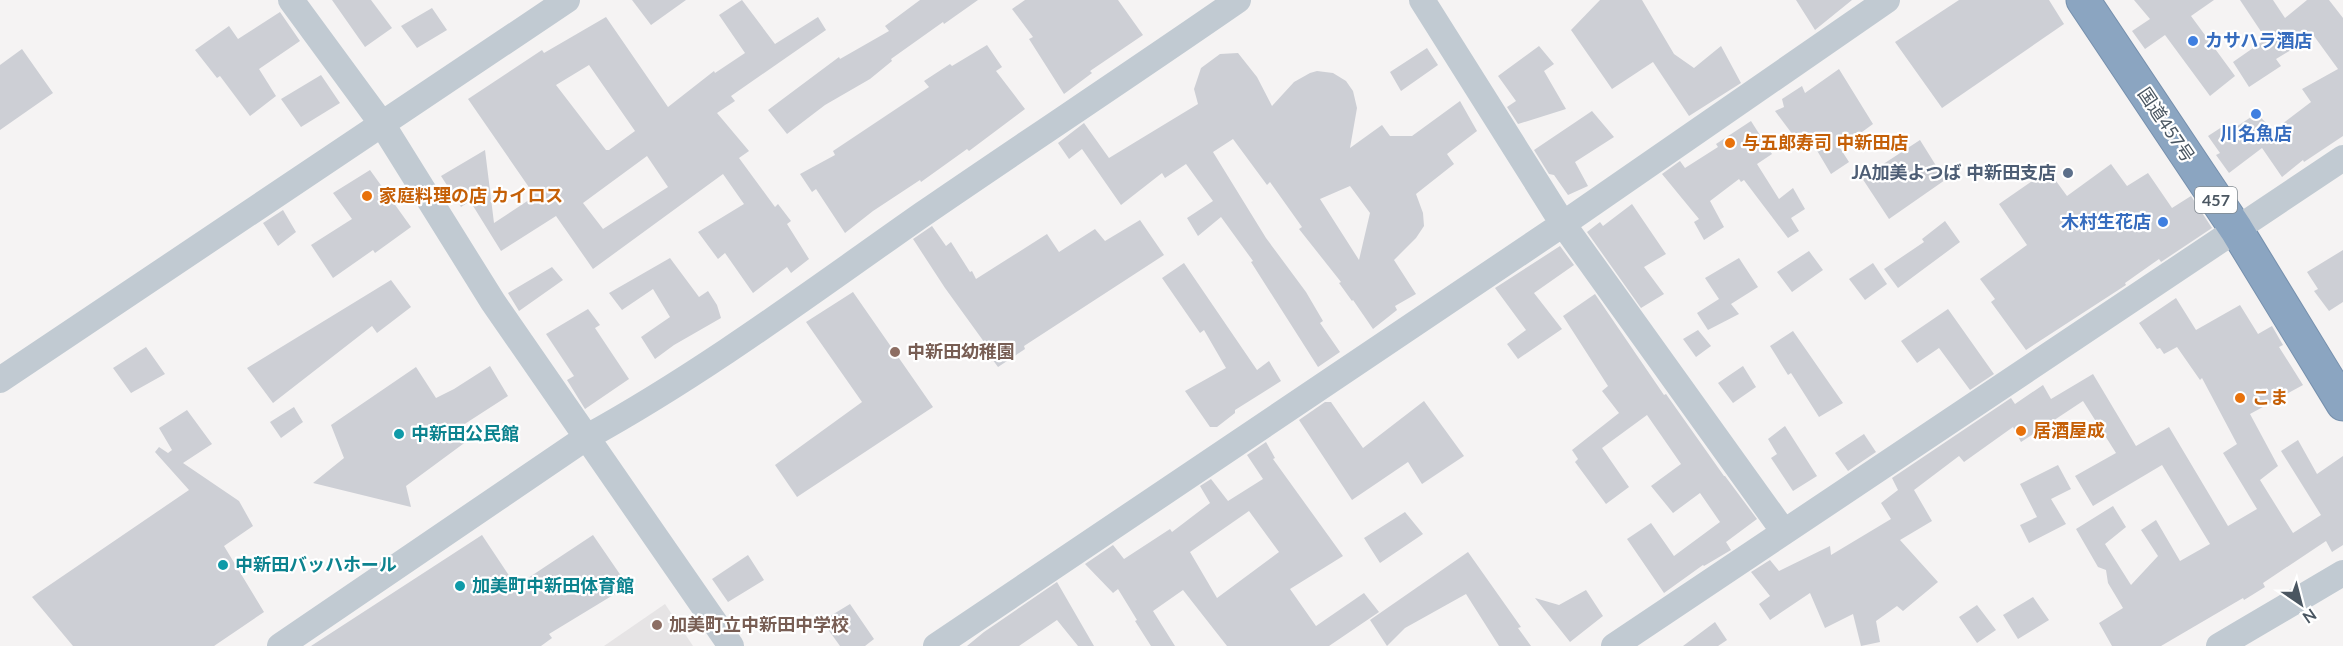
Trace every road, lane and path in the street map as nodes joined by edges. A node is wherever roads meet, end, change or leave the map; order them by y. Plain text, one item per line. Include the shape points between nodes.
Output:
1 (291, 0) edge
2 (567, 0) edge
3 (1238, 0) edge
4 (1422, 0) edge
5 (1887, 0) edge
6 (2083, 0) edge
7 (382, 124) junction
8 (2343, 158) edge
9 (1563, 224) junction
10 (2236, 229) junction
11 (0, 380) edge
12 (2343, 404) edge
13 (587, 437) junction
14 (1784, 532) junction
15 (2343, 573) edge
16 (280, 646) edge
17 (731, 646) edge
18 (936, 646) edge
19 (1614, 646) edge
20 (2219, 646) edge

1 - 7 street
2 - 7 street
3 - 13 street via 755,332
4 - 9 street
5 - 9 street
6 - 10 highway, 国道457号 / 457
7 - 11 street
7 - 13 street via 493,302
8 - 10 street
9 - 14 street
9 - 18 street
10 - 12 highway, 国道457号 / 457
10 - 14 street
13 - 16 street
13 - 17 street
14 - 19 street
15 - 20 street

